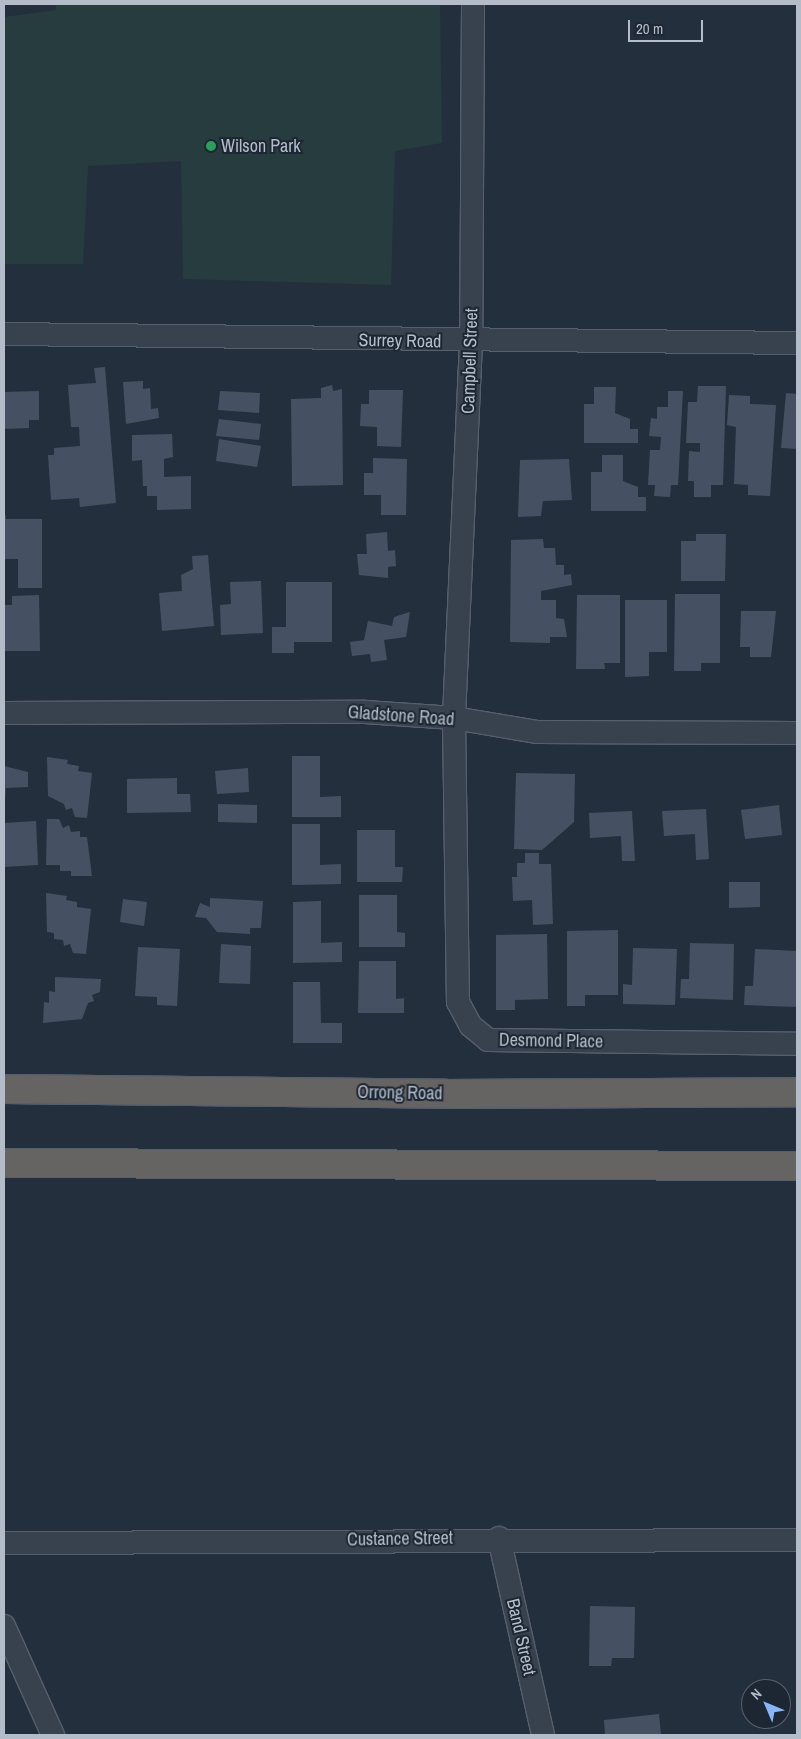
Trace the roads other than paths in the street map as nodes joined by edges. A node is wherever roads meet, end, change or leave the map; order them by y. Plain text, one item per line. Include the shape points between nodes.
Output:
1 (473, 4) edge
2 (4, 334) edge
3 (472, 342) junction
4 (797, 343) edge
5 (4, 713) edge
6 (454, 718) junction
7 (797, 733) edge
8 (797, 1044) edge
9 (4, 1089) edge
10 (797, 1092) edge
11 (4, 1163) edge
12 (797, 1166) edge
13 (499, 1538) junction
14 (797, 1540) edge
15 (4, 1543) edge
16 (4, 1626) edge
17 (53, 1735) edge
18 (544, 1735) edge

1 - 3 street, Campbell Street
2 - 3 street, Surrey Road
3 - 4 street, Surrey Road
3 - 6 street, Campbell Street
5 - 6 street, Gladstone Road via 365,712
6 - 7 street, Gladstone Road via 538,732
6 - 8 street, Desmond Place via 458,1002 471,1026 488,1040
9 - 10 highway, Orrong Road
11 - 12 highway
13 - 14 street, Custance Street
13 - 15 street, Custance Street
13 - 18 street, Band Street
16 - 17 street

